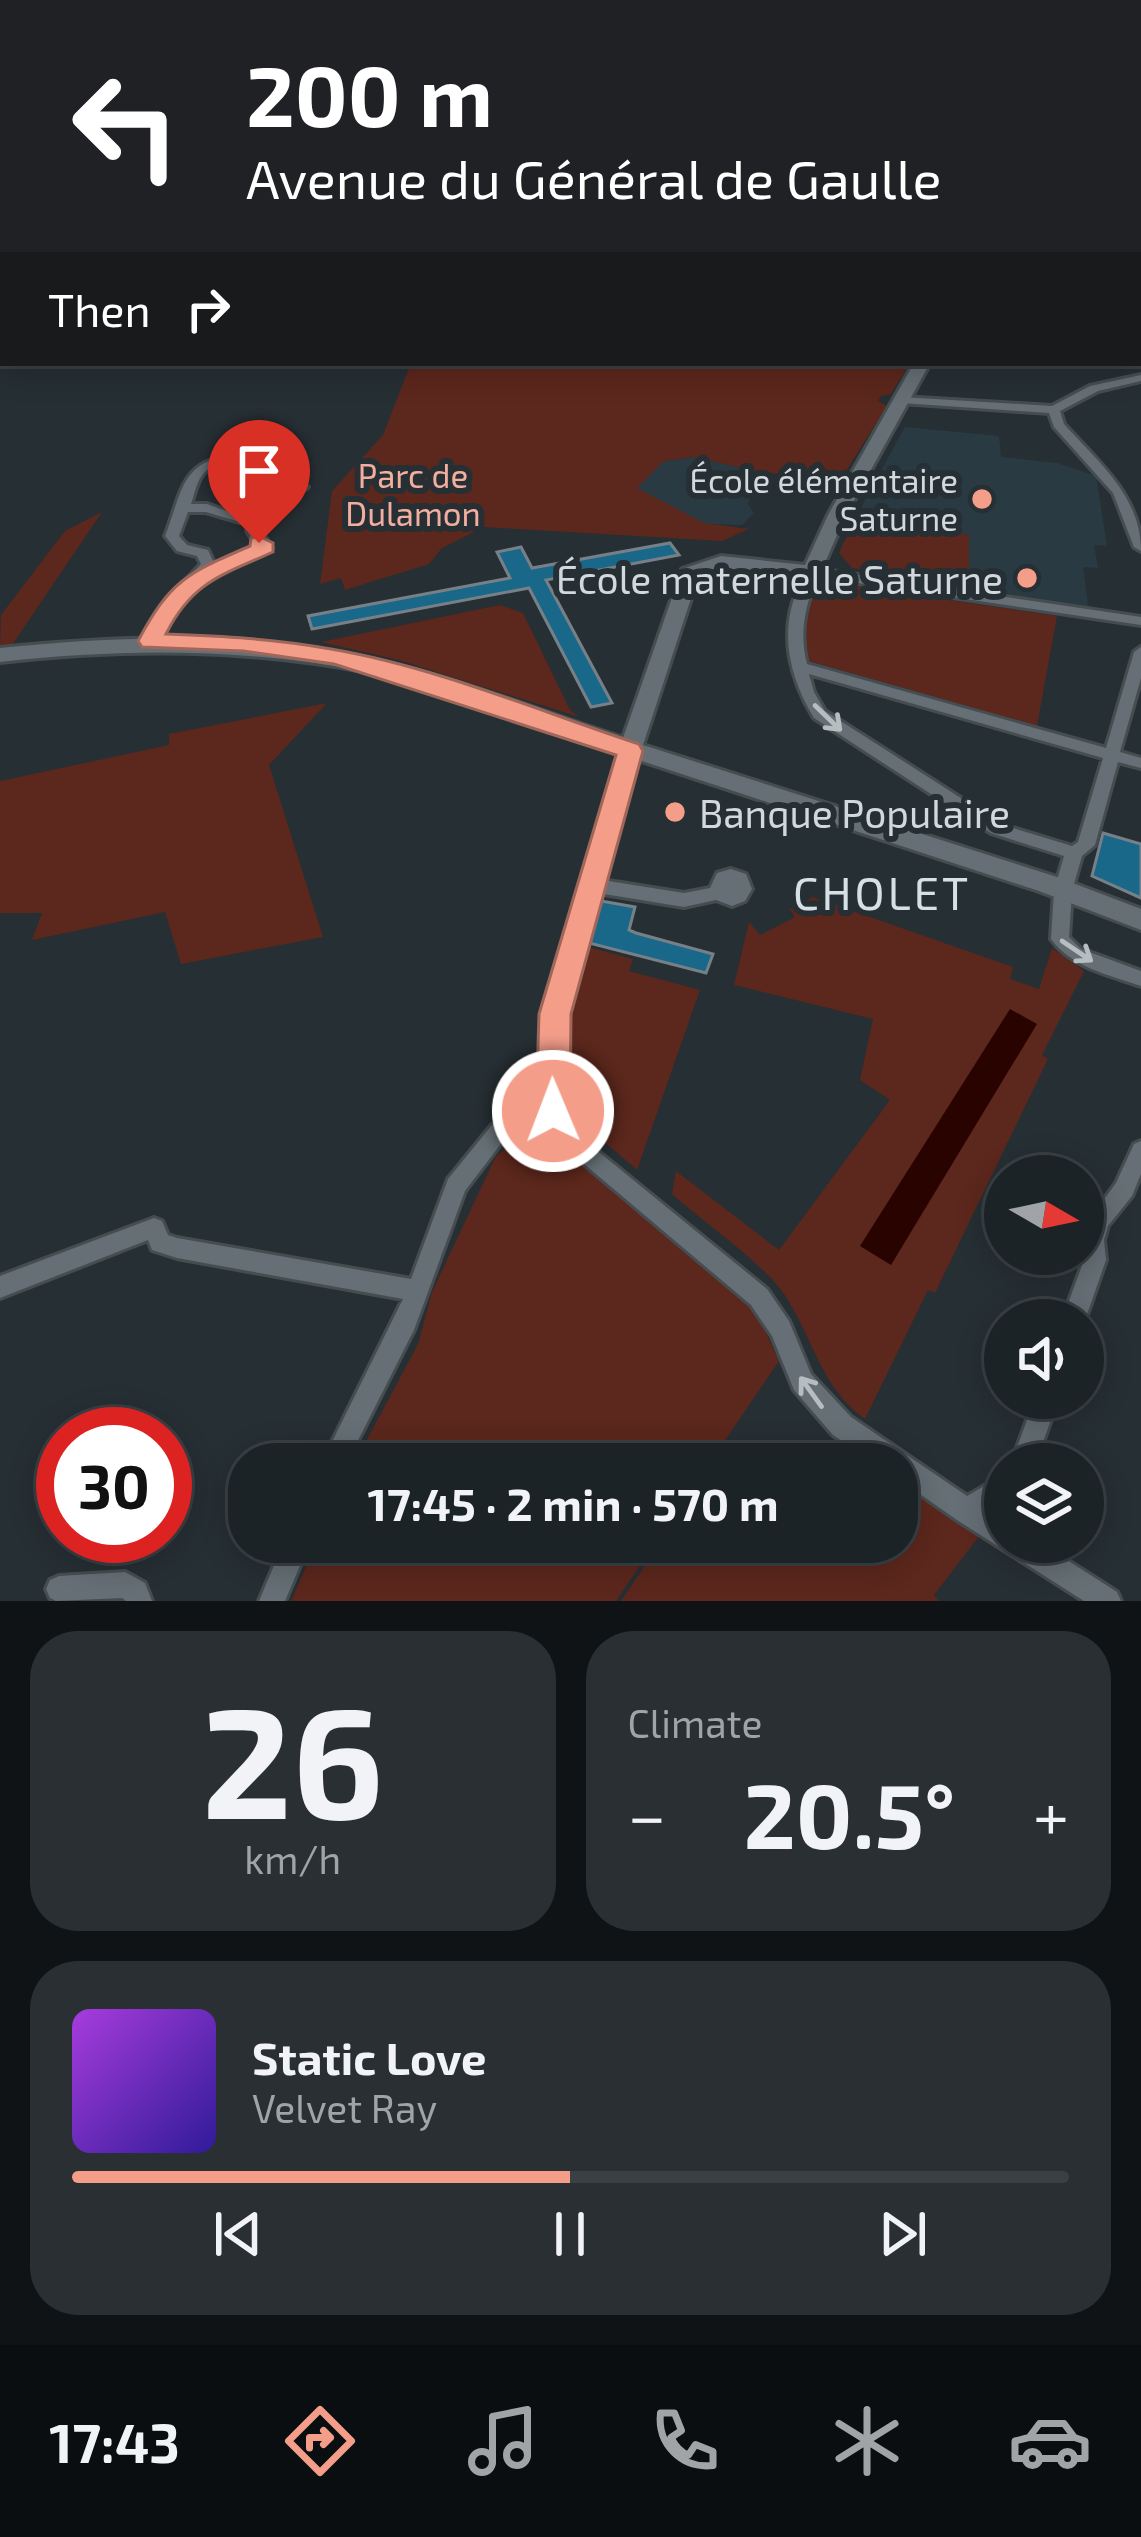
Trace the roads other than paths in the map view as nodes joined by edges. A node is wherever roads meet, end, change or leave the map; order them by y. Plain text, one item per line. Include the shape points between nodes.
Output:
1 (920, 366) edge
2 (1141, 378) edge
3 (902, 400) junction
4 (1054, 410) junction
5 (302, 487) dead end
6 (1141, 490) edge
7 (1120, 492) junction
8 (185, 508) junction
9 (239, 518) dead end
10 (254, 531) dead end
11 (1141, 548) edge
12 (812, 572) junction
13 (192, 580) junction
14 (1141, 621) edge
15 (150, 641) junction
16 (1141, 652) edge
17 (0, 655) edge
18 (798, 666) junction
19 (630, 751) junction
20 (1114, 755) junction
21 (1141, 763) edge
22 (1075, 853) junction
23 (590, 885) junction
24 (1064, 891) junction
25 (719, 893) dead end
26 (1141, 920) edge
27 (1141, 979) edge
28 (553, 1111) junction
29 (1141, 1150) edge
30 (0, 1287) edge
31 (417, 1291) junction
32 (1081, 1299) edge
33 (344, 1443) edge
34 (984, 1499) edge
35 (966, 1510) junction
36 (984, 1522) edge
37 (288, 1563) edge
38 (1048, 1563) edge
39 (59, 1589) dead end
40 (139, 1601) edge
41 (272, 1601) edge
42 (1108, 1601) edge

1 - 3 main road
2 - 4 street via 1088,391
3 - 4 street
3 - 12 main road
4 - 7 street via 1058,425
5 - 8 street via 246,459 221,461 196,473
6 - 7 street
7 - 11 street
8 - 9 street
8 - 13 street via 172,536 203,553 208,565
10 - 13 street via 265,548
12 - 14 street
12 - 18 street via 794,623
12 - 19 main road via 721,562 689,573
13 - 15 street
15 - 17 main road
15 - 19 main road via 335,657
16 - 20 street
18 - 20 street
18 -> 22 street via 819,714 844,734 998,830
19 - 23 street
19 - 24 main road
20 - 21 street
20 - 22 street via 1086,845
22 - 24 street
23 - 25 street via 684,900
23 - 28 street via 555,1014
24 - 26 main road
24 -> 27 street via 1064,945
28 - 31 street via 499,1131 480,1150 445,1206
35 -> 28 street via 842,1426 802,1382 759,1298 571,1141
29 - 32 street via 1099,1222
30 - 31 street via 154,1228 160,1243 177,1248
31 - 33 street
34 - 35 street
35 - 36 street
37 - 41 street
38 - 42 street
39 - 40 street via 125,1585

